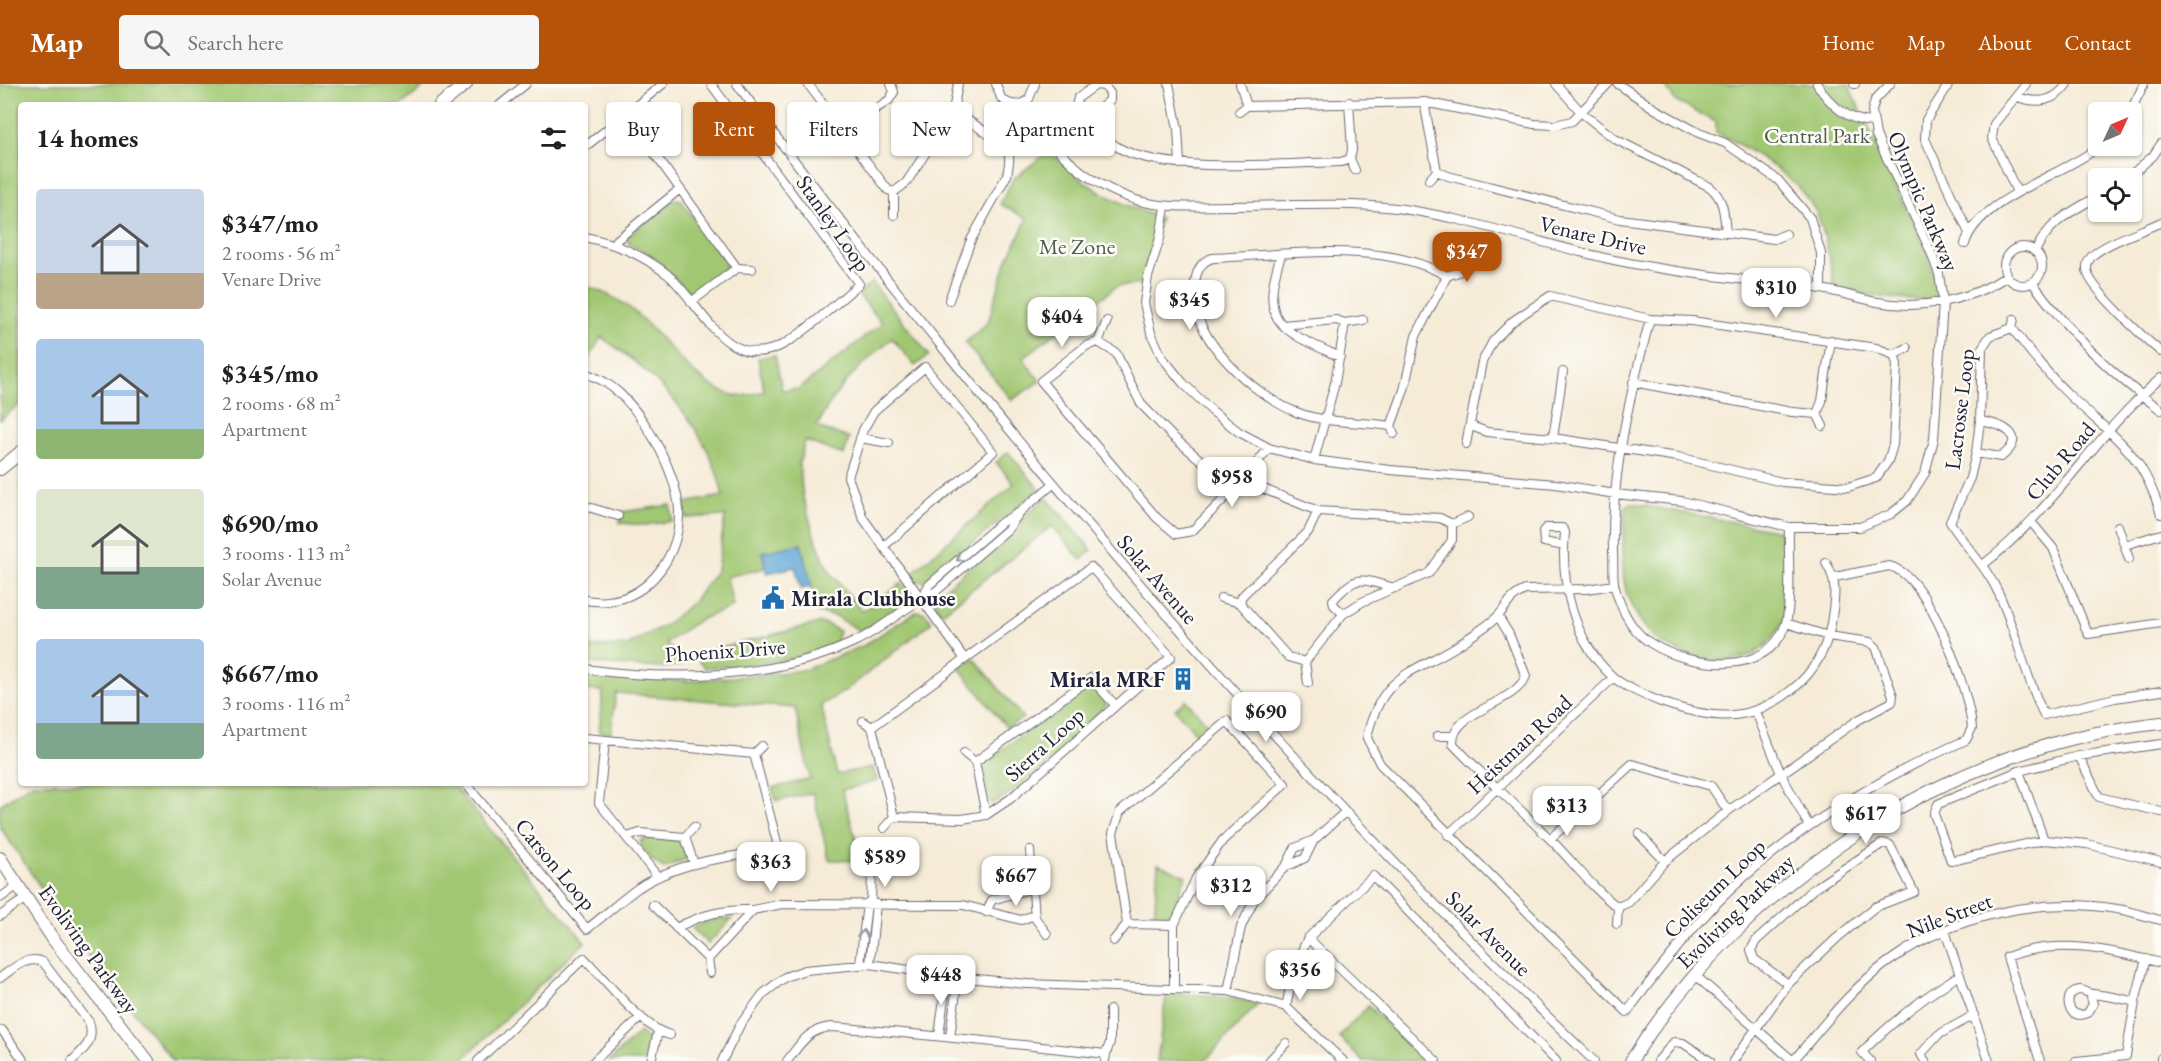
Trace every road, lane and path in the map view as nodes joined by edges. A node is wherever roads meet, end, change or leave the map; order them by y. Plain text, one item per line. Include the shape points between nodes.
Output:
1 (466, 84) edge
2 (526, 84) edge
3 (663, 84) edge
4 (711, 84) edge
5 (736, 84) edge
6 (808, 84) edge
7 (891, 84) edge
8 (958, 84) edge
9 (996, 84) edge
10 (1035, 84) edge
11 (1169, 84) edge
12 (1240, 84) edge
13 (1556, 84) edge
14 (1608, 84) edge
15 (1618, 84) edge
16 (1817, 84) edge
17 (1890, 84) edge
18 (1949, 84) edge
19 (2026, 84) edge
20 (2067, 84) edge
21 (2144, 84) edge
22 (2018, 97) junction
23 (444, 102) edge
24 (504, 102) edge
25 (641, 102) edge
26 (822, 102) edge
27 (955, 102) edge
28 (1005, 102) edge
29 (1026, 102) edge
30 (1348, 102) junction
31 (1425, 102) junction
32 (2135, 102) edge
33 (1247, 106) junction
34 (879, 107) edge
35 (1239, 112) dead end
36 (1582, 113) junction
37 (1873, 122) junction
38 (972, 125) edge
39 (606, 130) edge
40 (1115, 143) edge
41 (2161, 144) edge
42 (588, 145) edge
43 (2088, 153) edge
44 (656, 156) edge
45 (864, 156) edge
46 (924, 156) edge
47 (1065, 156) edge
48 (1350, 159) junction
49 (1180, 164) junction
50 (2140, 168) edge
51 (1355, 170) dead end
52 (1437, 171) junction
53 (1429, 180) dead end
54 (680, 189) junction
55 (894, 192) junction
56 (2018, 192) junction
57 (2088, 202) edge
58 (1165, 207) junction
59 (894, 215) dead end
60 (2161, 222) edge
61 (1968, 231) junction
62 (1726, 233) junction
63 (1786, 234) dead end
64 (588, 238) edge
65 (613, 243) junction
66 (1965, 244) dead end
67 (2035, 252) junction
68 (1281, 255) junction
69 (1471, 263) dead end
70 (737, 268) junction
71 (752, 269) dead end
72 (1447, 276) junction
73 (2007, 276) junction
74 (2032, 282) junction
75 (1821, 289) junction
76 (949, 300) dead end
77 (692, 302) junction
78 (1943, 302) junction
79 (1650, 319) junction
80 (1363, 320) dead end
81 (1107, 321) dead end
82 (1346, 323) junction
83 (1283, 326) junction
84 (1831, 340) junction
85 (1098, 342) junction
86 (1907, 348) dead end
87 (2161, 352) edge
88 (1894, 355) junction
89 (1340, 357) junction
90 (1563, 372) dead end
91 (588, 374) edge
92 (2161, 378) edge
93 (1633, 382) junction
94 (2140, 396) junction
95 (2161, 410) edge
96 (1817, 414) junction
97 (1324, 420) junction
98 (1980, 422) junction
99 (1471, 426) junction
100 (1823, 426) dead end
101 (2110, 429) junction
102 (860, 438) junction
103 (1552, 438) junction
104 (888, 443) dead end
105 (1466, 444) dead end
106 (1269, 448) junction
107 (1622, 450) junction
108 (1976, 453) junction
109 (18, 454) edge
110 (1314, 460) junction
111 (0, 469) edge
112 (1241, 482) junction
113 (1052, 484) junction
114 (1615, 494) junction
115 (588, 507) edge
116 (1318, 511) junction
117 (2161, 514) edge
118 (618, 516) dead end
119 (1468, 517) dead end
120 (2032, 523) junction
121 (1452, 524) junction
122 (2118, 526) dead end
123 (1789, 527) junction
124 (2161, 534) edge
125 (2125, 544) junction
126 (1564, 546) dead end
127 (883, 547) junction
128 (2130, 559) dead end
129 (1826, 563) dead end
130 (1984, 564) junction
131 (1835, 577) junction
132 (1614, 585) junction
133 (1396, 588) junction
134 (1566, 590) junction
135 (922, 598) junction
136 (1221, 598) dead end
137 (588, 600) edge
138 (1240, 603) junction
139 (1343, 614) junction
140 (1498, 616) junction
141 (1786, 623) junction
142 (2161, 623) edge
143 (1828, 636) junction
144 (964, 658) junction
145 (1305, 662) junction
146 (588, 669) edge
147 (1614, 678) junction
148 (1308, 683) dead end
149 (2161, 691) edge
150 (1115, 705) junction
151 (1756, 712) junction
152 (863, 721) dead end
153 (2161, 723) edge
154 (872, 727) junction
155 (1437, 736) dead end
156 (1452, 736) junction
157 (588, 738) edge
158 (605, 740) junction
159 (2161, 744) edge
160 (762, 746) dead end
161 (964, 753) dead end
162 (754, 754) junction
163 (2079, 756) junction
164 (975, 762) junction
165 (2019, 771) junction
166 (1781, 774) junction
167 (468, 786) edge
168 (1496, 790) junction
169 (1728, 811) junction
170 (2161, 812) edge
171 (1344, 813) junction
172 (986, 815) junction
173 (894, 817) junction
174 (1809, 826) junction
175 (694, 828) dead end
176 (884, 828) dead end
177 (1639, 834) dead end
178 (1448, 835) junction
179 (627, 837) junction
180 (685, 837) junction
181 (1550, 838) junction
182 (1314, 840) junction
183 (2044, 840) junction
184 (1030, 850) dead end
185 (0, 858) edge
186 (1665, 861) junction
187 (2161, 862) edge
188 (694, 864) junction
189 (1284, 868) junction
190 (872, 872) dead end
191 (658, 877) junction
192 (18, 885) junction
193 (1034, 888) junction
194 (0, 898) edge
195 (26, 898) junction
196 (871, 903) junction
197 (653, 905) dead end
198 (1618, 907) junction
199 (753, 910) junction
200 (986, 912) junction
201 (1034, 915) junction
202 (0, 916) edge
203 (2161, 920) edge
204 (1127, 924) junction
205 (1617, 924) dead end
206 (1173, 925) junction
207 (676, 928) junction
208 (1946, 931) junction
209 (1047, 934) dead end
210 (1308, 938) junction
211 (1113, 941) dead end
212 (708, 959) junction
213 (2146, 959) junction
214 (2161, 963) edge
215 (860, 964) junction
216 (870, 964) junction
217 (710, 973) dead end
218 (1959, 975) junction
219 (947, 976) junction
220 (1696, 976) junction
221 (958, 977) junction
222 (0, 978) edge
223 (1788, 984) junction
224 (1174, 989) junction
225 (1228, 991) junction
226 (2090, 994) dead end
227 (2135, 1002) junction
228 (1286, 1007) junction
229 (1110, 1010) dead end
230 (1974, 1015) junction
231 (641, 1017) junction
232 (1757, 1029) junction
233 (2, 1030) dead end
234 (658, 1032) junction
235 (670, 1035) dead end
236 (939, 1035) junction
237 (950, 1037) junction
238 (1286, 1043) dead end
239 (1106, 1057) edge
240 (18, 1059) edge
241 (72, 1061) edge
242 (147, 1061) edge
243 (478, 1061) edge
244 (594, 1061) edge
245 (651, 1061) edge
246 (722, 1061) edge
247 (787, 1061) edge
248 (1269, 1061) edge
249 (1343, 1061) edge
250 (1436, 1061) edge
251 (1556, 1061) edge
252 (1594, 1061) edge
253 (1631, 1061) edge
254 (1658, 1061) edge
255 (1710, 1061) edge
256 (1733, 1061) edge
257 (1793, 1061) edge
258 (1870, 1061) edge
259 (1925, 1061) edge
260 (1989, 1061) edge
261 (2040, 1061) edge
262 (2076, 1061) edge

1 - 23 street
2 - 24 street
3 - 25 street
4 - 77 street, Stanley Loop via 859,284 784,345 755,353 730,344 710,327
5 - 113 street, Solar Avenue
6 - 26 street
7 - 34 street via 894,92
8 - 27 street
9 - 28 street
10 - 29 street via 1033,95
11 - 49 street
12 - 33 street
13 - 36 street
14 - 36 street
15 - 75 street via 1664,114 1725,143 1778,180 1809,218 1821,253
16 - 37 street via 1844,113
17 - 37 street, Olympic Parkway via 1875,100
18 - 61 street via 1926,120 1925,139
19 - 22 street
20 - 22 street via 2046,101 2031,102
21 - 32 street
22 - 56 street via 1994,124 1992,138
30 - 31 street
30 - 33 street
30 - 48 street
31 - 36 street via 1534,124 1555,125 1572,121
31 - 52 street
33 - 35 street
36 - 62 street via 1615,139 1710,187 1722,201
37 - 78 street, Olympic Parkway via 1940,274
38 - 76 street via 1009,154 1009,163 1007,175 971,240
39 - 42 street
40 - 49 street via 1122,149
41 - 50 street
43 - 56 street
44 - 54 street
45 - 55 street
46 - 55 street via 906,183
47 - 58 street, Venare Drive via 1105,188
48 - 49 street
48 - 51 street
52 - 53 street
52 - 62 street via 1620,219
54 - 65 street
54 - 70 street
55 - 59 street
56 - 61 street
57 - 67 street via 2044,233
58 - 75 street, Venare Drive via 1333,204 1395,208 1454,218 1614,260
58 - 106 street via 1144,303 1151,333 1162,357 1204,405 1239,432
60 - 87 street via 2105,248 2086,264 2093,282
61 - 66 street
62 - 63 street via 1774,239
64 - 65 street, Stanley Loop
65 - 77 street, Stanley Loop via 656,266
67 - 73 street via 2013,250 2004,265
67 - 74 street via 2042,268
68 - 72 street via 1359,254 1406,260
68 - 83 street via 1271,308
68 - 97 street via 1204,260 1194,291 1196,311 1204,332 1218,351 1250,384 1295,412
69 - 72 street
70 - 71 street
70 - 77 street
72 - 97 street via 1416,336 1393,430
73 - 74 street via 2021,285
73 - 78 street, Venare Drive via 1994,285
74 - 94 street via 2072,334
75 - 78 street, Venare Drive via 1888,303
78 - 123 street, Olympic Parkway via 1934,439 1917,489 1891,514 1860,527
79 - 84 street
79 - 93 street
79 - 99 street via 1550,296 1513,321 1493,341 1482,362
80 - 82 street
81 - 85 street
82 - 83 street via 1336,320
82 - 89 street
83 - 89 street
84 - 88 street
84 - 96 street
85 - 112 street via 1116,353 1141,404 1172,436 1209,467
85 - 112 street via 1086,346 1041,381 1158,518 1176,534 1192,531
86 - 88 street
88 - 107 street via 1897,364 1893,445 1876,478 1863,484 1848,487 1782,482 1678,457
89 - 97 street
90 - 103 street
91 - 137 street via 607,383 633,408 662,457 679,510 679,529 672,552 659,573 640,589 610,601
92 - 94 street, Club Road
93 - 96 street
93 - 107 street
94 - 95 street
94 - 101 street, Club Road
96 - 100 street
97 - 110 street
98 - 101 street, Lacrosse Loop via 1982,348 1990,336 2013,324 2046,372
98 - 108 street, Lacrosse Loop
98 - 108 street via 2004,425 2013,442 2001,457
99 - 103 street via 1487,432
99 - 105 street
101 - 117 street, Lacrosse Loop via 2133,453
101 - 120 street, Club Road
102 - 104 street
102 - 127 street via 848,477 863,518
102 - 127 street via 874,411 925,367 993,452
103 - 107 street
106 - 110 street
106 - 112 street
107 - 114 street
108 - 130 street, Lacrosse Loop via 1970,478 1950,522
109 - 111 street
110 - 114 street via 1556,484
112 - 116 street
113 - 135 street, Phoenix Drive via 929,585
113 - 171 street, Solar Avenue
114 - 123 street via 1682,501
114 - 132 street
115 - 118 street
116 - 121 street via 1440,518
116 - 138 street via 1308,532 1242,596
119 - 121 street
120 - 130 street, Club Road
120 - 142 street via 2054,548 2088,634
121 - 133 street via 1452,540 1429,573
122 - 125 street
123 - 141 street
124 - 125 street
125 - 128 street
126 - 134 street
127 - 135 street
129 - 131 street
130 - 149 street, Lacrosse Loop via 2013,628 2044,715
131 - 143 street
131 - 174 street, Coliseum Loop via 1889,566 1897,568 1918,589 1935,616 1959,671 1972,728 1966,740 1884,778
132 - 134 street
132 - 141 street via 1635,630 1652,644 1691,659 1722,664 1757,657
133 - 139 street
133 - 139 street via 1358,580 1350,582 1333,600
134 - 140 street via 1525,590 1505,603
134 - 147 street via 1581,632
135 - 144 street
135 - 146 street, Phoenix Drive via 874,632 822,657 787,666 692,674
136 - 138 street
138 - 145 street via 1288,657
139 - 145 street
140 - 156 street via 1526,676 1524,682 1463,722
140 - 178 street, Coliseum Loop via 1448,651 1409,671 1374,711 1367,738 1380,764
141 - 143 street
143 - 151 street via 1817,664 1803,681
143 - 166 street via 1870,642 1876,647 1892,702 1858,720
144 - 150 street, Sierra Loop via 1091,567 1171,657
144 - 154 street, Sierra Loop
145 - 148 street
147 - 151 street via 1679,708 1728,716
147 - 168 street, Heistman Road
150 - 164 street via 1091,678
150 - 172 street, Sierra Loop via 1010,799
151 - 166 street
152 - 154 street
153 - 220 street, Evoliving Parkway via 2057,743 1995,763 1907,802 1818,860 1742,927
154 - 173 street
155 - 156 street
156 - 168 street via 1453,744
157 - 158 street
158 - 162 street
158 - 179 street via 599,803
159 - 163 street
160 - 162 street
161 - 164 street
162 - 188 street, Carson Loop via 779,850
163 - 165 street
163 - 170 street via 2098,797
164 - 172 street
165 - 183 street
165 - 183 street via 1938,804 1934,814 1951,861
166 - 169 street
166 - 174 street
167 - 191 street, Carson Loop via 587,929
168 - 178 street, Heistman Road
168 - 181 street
169 - 181 street via 1711,786 1632,764
169 - 186 street
171 - 182 street
171 - 252 street, Solar Avenue
172 - 173 street, Sierra Loop via 962,819
173 - 176 street
174 - 178 street, Coliseum Loop via 1712,908 1627,1012
175 - 180 street
177 - 186 street
179 - 180 street via 640,833
179 - 191 street
180 - 188 street
181 - 198 street via 1603,897
182 - 189 street via 1305,858
182 - 189 street via 1295,848
183 - 187 street via 2087,844
184 - 193 street
185 - 192 street, Evoliving Parkway
186 - 198 street via 1629,902
188 - 191 street, Carson Loop
189 - 225 street via 1254,900 1240,927
190 - 196 street
192 - 194 street
192 - 195 street, Evoliving Parkway
193 - 200 street via 992,900
193 - 201 street
195 - 202 street
195 - 242 street, Evoliving Parkway
196 - 199 street via 782,904
196 - 200 street via 963,905
215 -> 196 street
196 - 216 street
197 - 207 street
198 - 205 street
199 - 207 street via 726,909 698,916
199 - 212 street
200 - 201 street via 1021,920
201 - 209 street
203 - 208 street, Nile Street via 2117,909 2077,906 1986,916
204 - 206 street
204 - 206 street via 1113,833 1120,812 1227,721 1285,784 1209,857
204 - 211 street
206 - 224 street
207 - 212 street
208 - 218 street
208 - 257 street, Nile Street via 1890,960 1846,999
210 - 228 street via 1295,964
210 - 250 street
210 - 251 street via 1373,876
212 - 217 street
213 - 214 street
213 - 227 street
213 - 261 street via 2071,946 2025,950 2007,957
215 - 216 street
215 - 246 street via 805,970 785,977 757,1001
216 - 219 street
218 - 230 street
218 - 258 street via 1892,1022 1862,1052
219 - 221 street
219 - 236 street
220 - 232 street
220 - 253 street, Evoliving Parkway
221 - 224 street via 1027,984
221 - 237 street
222 - 241 street via 25,961 43,962 89,1022 91,1041
223 - 223 street via 1875,907 1914,892 1890,845 1883,843 1812,890 1756,941 1751,950 1754,958
223 - 232 street
224 - 225 street
225 - 228 street
226 - 227 street
227 - 262 street via 2126,1056
228 - 249 street
229 - 239 street
230 - 259 street via 1938,1035 1921,1054
230 - 260 street
231 - 234 street
231 - 243 street via 584,958
231 - 244 street
232 - 256 street
232 - 257 street
233 - 240 street
234 - 235 street
234 - 245 street
236 - 237 street
236 - 247 street via 819,1028 806,1035
237 - 239 street
238 - 248 street
254 - 255 street via 1674,1042 1683,1043

